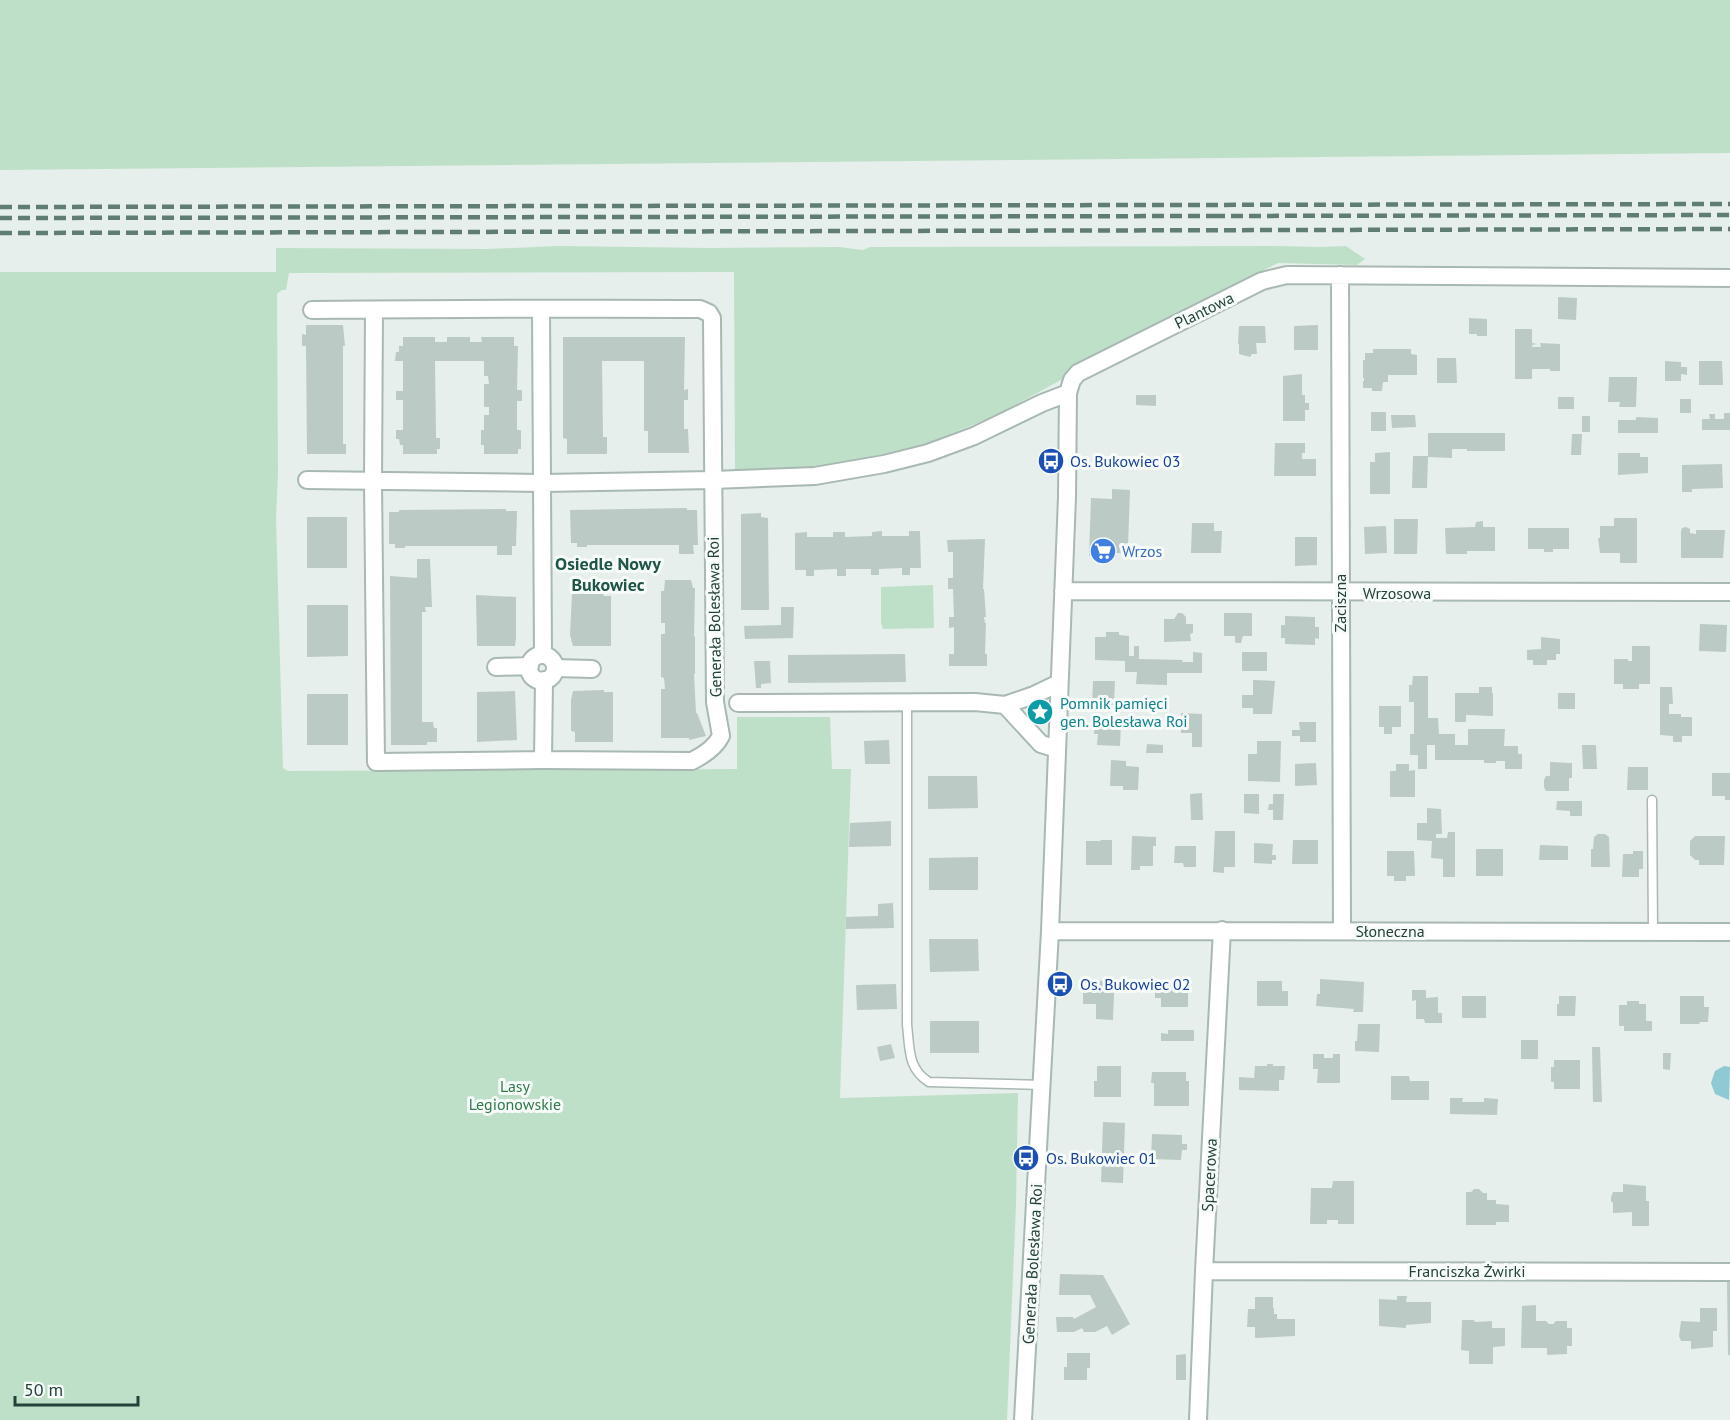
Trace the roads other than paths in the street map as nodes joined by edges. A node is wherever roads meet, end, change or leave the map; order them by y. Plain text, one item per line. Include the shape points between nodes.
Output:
1 (1340, 275) junction
2 (1730, 278) edge
3 (374, 309) junction
4 (541, 309) junction
5 (312, 310) dead end
6 (1068, 393) junction
7 (307, 480) dead end
8 (712, 480) junction
9 (373, 482) junction
10 (543, 483) junction
11 (1063, 591) junction
12 (1340, 592) junction
13 (1730, 592) edge
14 (543, 655) junction
15 (530, 666) junction
16 (496, 667) dead end
17 (592, 669) dead end
18 (550, 674) junction
19 (1059, 683) junction
20 (738, 703) dead end
21 (907, 703) junction
22 (1005, 705) junction
23 (1057, 749) junction
24 (543, 760) junction
25 (1652, 800) dead end
26 (1222, 930) junction
27 (1050, 931) junction
28 (1342, 931) junction
29 (1653, 932) junction
30 (1730, 932) edge
31 (1043, 1085) junction
32 (1204, 1270) junction
33 (1730, 1272) edge
34 (1023, 1420) edge
35 (1198, 1420) edge

1 - 2 street, Plantowa
1 - 6 street, Plantowa via 1287,275 1262,281 1078,373
1 - 12 street, Zaciszna
3 - 4 street
3 - 5 street
3 - 9 street, Generała Bolesława Roi
4 - 8 street, Generała Bolesława Roi via 700,309 709,314
4 - 10 street
6 - 8 street via 974,436 884,464 815,476
6 - 11 street, Generała Bolesława Roi
7 - 9 street
8 - 10 street
8 - 24 street, Generała Bolesława Roi via 715,702 721,736 712,748 692,761
9 - 10 street
9 - 24 street, Generała Bolesława Roi via 376,762
10 - 14 street
11 - 12 street, Wrzosowa
11 - 19 street, Generała Bolesława Roi
12 - 13 street, Wrzosowa
12 - 28 street, Zaciszna
14 - 15 street via 534,658
14 - 18 street via 552,659
15 - 16 street
15 - 18 street via 535,679
17 - 18 street
18 - 24 street
19 - 22 street, Generała Bolesława Roi
19 - 23 street, Generała Bolesława Roi
20 - 21 street, Generała Bolesława Roi
21 - 22 street, Generała Bolesława Roi
21 - 31 lane via 907,1025 912,1064 929,1082
22 - 23 street via 1041,744
23 - 27 street, Generała Bolesława Roi
25 - 29 lane
26 - 27 street, Słoneczna
26 - 28 street, Słoneczna
26 - 32 street, Spacerowa
27 - 31 street, Generała Bolesława Roi
28 - 29 street, Słoneczna
29 - 30 street, Słoneczna
31 - 34 street, Generała Bolesława Roi
32 - 33 street, Franciszka Żwirki
32 - 35 street, Spacerowa

